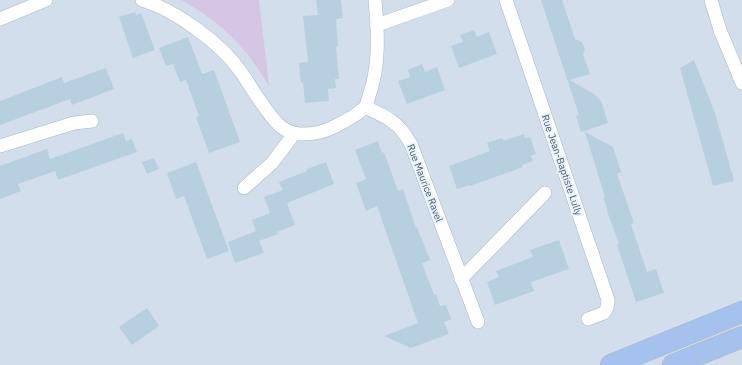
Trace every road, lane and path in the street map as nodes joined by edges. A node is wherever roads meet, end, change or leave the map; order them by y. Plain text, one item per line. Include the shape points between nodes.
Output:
1 (46, 0) edge
2 (142, 0) edge
3 (375, 0) edge
4 (448, 0) edge
5 (506, 0) edge
6 (711, 0) edge
7 (0, 19) edge
8 (377, 25) junction
9 (742, 83) edge
10 (365, 107) junction
11 (92, 121) dead end
12 (294, 134) junction
13 (0, 146) edge
14 (244, 188) dead end
15 (545, 193) dead end
16 (461, 279) junction
17 (742, 312) edge
18 (588, 319) dead end
19 (478, 322) dead end
20 (742, 337) edge
21 (611, 365) edge
22 (672, 365) edge

1 - 7 street
2 - 12 street via 178,16 211,40 240,70 280,126
3 - 8 street
4 - 8 street
5 - 18 street, Rue Jean-Baptiste Lully via 608,300 604,313
6 - 9 street via 720,30
8 - 10 street via 374,84
10 - 12 street via 340,124 322,132
10 - 16 street, Rue Maurice Ravel via 392,120 405,132
11 - 13 street via 74,123
12 - 14 street via 272,163
15 - 16 street
16 - 19 street, Rue Maurice Ravel
17 - 21 main road
20 - 22 main road

